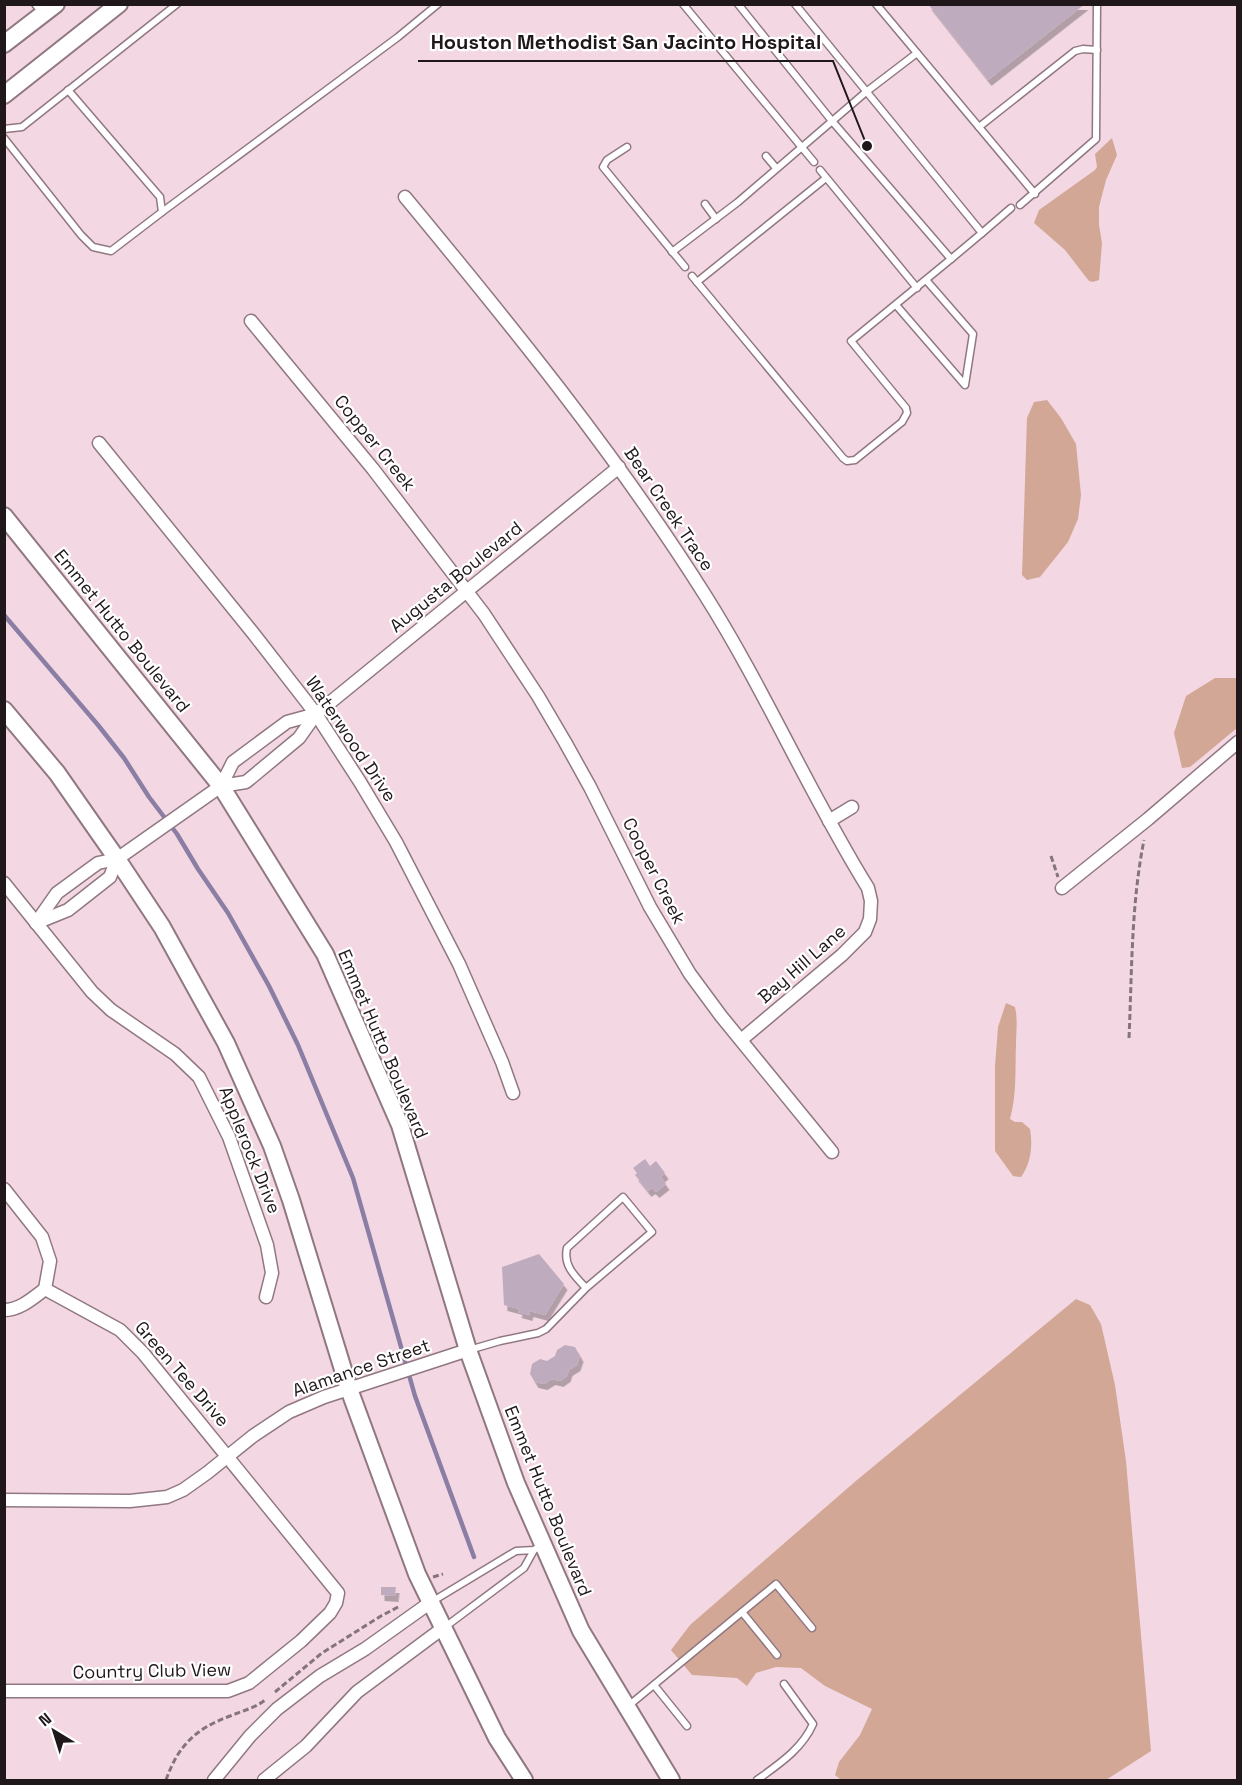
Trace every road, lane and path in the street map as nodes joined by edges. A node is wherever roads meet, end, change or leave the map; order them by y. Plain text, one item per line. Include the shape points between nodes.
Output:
1 (119, 4) edge
2 (177, 4) edge
3 (438, 4) edge
4 (683, 4) edge
5 (738, 4) edge
6 (795, 4) edge
7 (876, 4) edge
8 (1097, 4) edge
9 (45, 8) edge
10 (4, 44) edge
11 (1097, 50) junction
12 (917, 54) junction
13 (68, 90) junction
14 (866, 92) junction
15 (4, 94) edge
16 (832, 121) junction
17 (979, 127) junction
18 (4, 129) edge
19 (4, 138) edge
20 (627, 147) dead end
21 (801, 147) junction
22 (766, 156) dead end
23 (814, 162) dead end
24 (776, 168) junction
25 (820, 170) dead end
26 (826, 178) junction
27 (1035, 194) junction
28 (405, 197) dead end
29 (705, 204) dead end
30 (1020, 205) dead end
31 (1011, 208) dead end
32 (162, 212) junction
33 (716, 219) junction
34 (982, 232) junction
35 (672, 252) junction
36 (951, 259) junction
37 (685, 267) dead end
38 (692, 276) dead end
39 (927, 280) junction
40 (697, 282) junction
41 (917, 288) junction
42 (896, 304) junction
43 (251, 321) dead end
44 (99, 444) dead end
45 (619, 467) junction
46 (4, 516) edge
47 (468, 591) junction
48 (4, 710) edge
49 (316, 714) junction
50 (1238, 742) edge
51 (221, 786) junction
52 (852, 807) dead end
53 (1148, 819) junction
54 (829, 821) junction
55 (1051, 856) dead end
56 (117, 859) junction
57 (858, 873) joint
58 (4, 883) edge
59 (1062, 888) joint
60 (36, 923) junction
61 (1129, 1038) dead end
62 (741, 1040) junction
63 (513, 1093) dead end
64 (832, 1152) dead end
65 (4, 1189) edge
66 (45, 1288) junction
67 (585, 1288) junction
68 (266, 1297) dead end
69 (4, 1310) edge
70 (468, 1350) junction
71 (349, 1389) junction
72 (229, 1456) junction
73 (4, 1500) edge
74 (297, 1541) joint
75 (539, 1547) junction
76 (431, 1602) junction
77 (405, 1604) dead end
78 (742, 1612) junction
79 (443, 1628) junction
80 (812, 1628) dead end
81 (777, 1655) dead end
82 (654, 1684) junction
83 (784, 1684) dead end
84 (4, 1691) edge
85 (626, 1707) junction
86 (687, 1726) dead end
87 (166, 1780) edge
88 (214, 1780) edge
89 (264, 1780) edge
90 (524, 1780) edge
91 (670, 1780) edge
92 (757, 1780) edge

1 - 15 street
2 - 13 lane
3 - 32 lane
4 - 21 lane
5 - 16 lane
6 - 14 lane
7 - 12 lane
8 - 11 lane
9 - 10 street
11 - 17 lane via 1075,51
11 - 27 lane via 1096,139
12 - 14 lane
12 - 17 lane
13 - 18 lane via 22,127
13 - 32 lane via 160,198
14 - 16 lane
14 - 34 lane
16 - 21 lane
16 - 36 lane
17 - 27 lane
19 - 32 lane via 93,247 111,251
20 - 35 lane via 603,167
21 - 23 lane
21 - 24 lane
22 - 24 lane
24 - 33 lane
25 - 26 lane
26 - 40 lane
26 - 41 lane
27 - 30 lane
28 - 45 street, Bear Creek Trace
29 - 33 lane
31 - 34 lane
33 - 35 lane
34 - 36 lane
35 - 37 lane
36 - 39 lane
38 - 40 lane
39 - 41 lane
39 - 42 lane via 974,334 964,385
40 - 42 lane via 847,461 855,460 906,417 906,408 851,341
41 - 42 lane
43 - 47 street, Copper Creek
44 - 49 street, Waterwood Drive
45 - 47 street, Augusta Boulevard
45 - 54 street, Bear Creek Trace via 706,597 761,690
46 - 51 street, Emmet Hutto Boulevard
47 - 49 street, Augusta Boulevard
47 - 62 street, Cooper Creek via 565,742 662,929 690,974
48 - 56 street via 57,773
49 - 51 street, Augusta Boulevard via 299,738 246,782
49 - 51 street, Augusta Boulevard via 287,722 233,762
49 - 63 street, Waterwood Drive via 385,822 431,908 481,1011
50 - 53 street
51 - 56 street, Augusta Boulevard
51 - 70 street, Emmet Hutto Boulevard via 325,954 400,1125
52 - 54 street
53 - 59 street
53 - 61 path via 1138,870
54 - 57 street, Bear Creek Trace
55 - 59 path
56 - 60 street, Augusta Boulevard via 98,863 57,893
56 - 60 street, Augusta Boulevard via 110,877 68,910
56 - 71 street via 162,927 221,1033 272,1146
57 - 62 street, Bay Hill Lane via 871,901 865,932
58 - 60 street, Applerock Drive
60 - 68 street, Applerock Drive via 111,1010 175,1054 199,1077 229,1137 267,1245 272,1273
62 - 64 street, Cooper Creek
65 - 66 street via 42,1237 50,1261
66 - 69 street via 12,1310
66 - 72 street, Green Tee Drive via 120,1330
67 - 67 lane via 652,1232 622,1197 567,1248 568,1267
67 - 70 lane via 546,1329
70 - 71 street, Alamance Street
70 - 75 street, Emmet Hutto Boulevard
71 - 72 street, Alamance Street via 289,1412
71 - 76 street via 417,1574
72 - 73 street, Alamance Street via 183,1490 153,1500
72 - 74 street, Green Tee Drive
74 - 84 street, Country Club View via 338,1593 336,1603 301,1641 240,1688
75 - 76 lane via 516,1551
75 - 79 lane via 524,1568
75 - 85 street, Emmet Hutto Boulevard via 581,1631
76 - 79 street
76 - 88 street via 277,1709
77 - 87 path via 322,1653 262,1703 205,1727 180,1749
78 - 80 lane via 776,1584
78 - 81 lane
78 - 82 lane
79 - 89 street via 357,1692 306,1746
79 - 90 street via 497,1738
82 - 85 lane
82 - 86 lane
83 - 92 lane via 813,1724 807,1738
85 - 91 street, Emmet Hutto Boulevard

